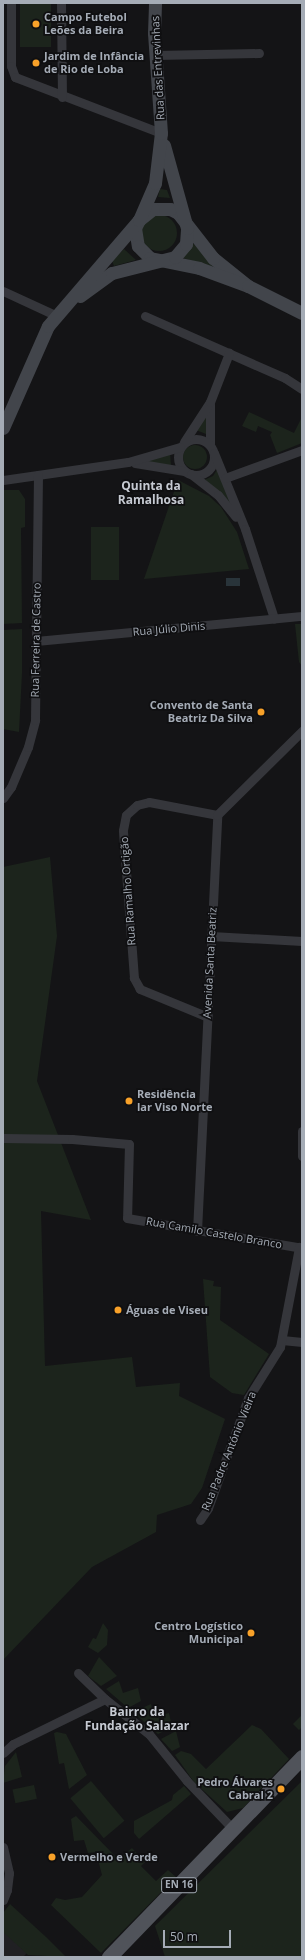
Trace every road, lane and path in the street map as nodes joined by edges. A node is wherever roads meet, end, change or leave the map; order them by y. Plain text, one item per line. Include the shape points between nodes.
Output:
1 (11, 3) edge
2 (61, 3) edge
3 (155, 3) edge
4 (259, 53) dead end
5 (156, 55) junction
6 (62, 97) junction
7 (161, 133) junction
8 (139, 220) junction
9 (184, 220) junction
10 (159, 261) junction
11 (248, 286) junction
12 (3, 291) edge
13 (302, 313) edge
14 (56, 314) junction
15 (145, 316) dead end
16 (229, 353) junction
17 (302, 389) edge
18 (210, 402) junction
19 (3, 428) edge
20 (182, 445) junction
21 (212, 449) junction
22 (302, 450) edge
23 (128, 462) junction
24 (188, 473) junction
25 (38, 475) junction
26 (225, 478) junction
27 (3, 480) edge
28 (245, 529) junction
29 (302, 616) edge
30 (274, 618) junction
31 (36, 640) junction
32 (302, 731) edge
33 (3, 798) edge
34 (217, 816) junction
35 (211, 936) junction
36 (302, 941) edge
37 (208, 1017) junction
38 (302, 1131) edge
39 (3, 1138) edge
40 (302, 1156) edge
41 (197, 1230) junction
42 (300, 1247) edge
43 (282, 1340) junction
44 (302, 1342) edge
45 (200, 1520) dead end
46 (78, 1673) dead end
47 (105, 1699) junction
48 (3, 1753) edge
49 (302, 1757) edge
50 (302, 1766) edge
51 (249, 1813) junction
52 (233, 1829) junction
53 (3, 1847) edge
54 (3, 1900) edge
55 (108, 1957) edge

1 - 6 street via 11,66 15,77
2 - 6 street
3 - 5 street, Rua das Entrevinhas
4 - 5 street
5 - 7 street, Rua das Entrevinhas
6 - 7 street
7 - 8 street, Rua das Entrevinhas via 158,173
7 - 9 street, Rua das Entrevinhas
8 - 9 street via 153,209 162,207 170,209
8 - 10 street via 136,228 138,246 143,253
8 - 14 street
9 - 10 street via 188,236 182,252 175,257
9 - 11 street via 213,258
10 - 11 street via 195,267
10 - 14 street via 112,273
11 - 13 street
12 - 14 street
14 - 19 street via 40,339
15 - 16 street
16 - 17 street
16 - 18 street
18 - 20 street
18 - 21 street
20 - 21 street via 195,438
20 - 23 street
20 - 24 street via 178,462
21 - 24 street via 210,468 202,474
21 - 26 street
22 - 26 street
23 - 24 street
23 - 25 street
24 - 28 street via 228,505
25 - 27 street
25 - 31 street, Rua Ferreira de Castro
26 - 28 street
28 - 30 street
29 - 30 street, Rua Júlio Dinis
30 - 31 street, Rua Júlio Dinis
31 - 33 street, Rua Ferreira de Castro via 33,734 11,787
32 - 34 street
34 - 35 street, Avenida Santa Beatriz
34 - 37 street, Rua Ramalho Ortigão via 149,802 137,805 126,816 123,830 134,978 140,989
35 - 36 street
35 - 37 street, Avenida Santa Beatriz
37 - 41 street, Avenida Santa Beatriz
38 - 40 street
39 - 41 street, Rua Camilo Castelo Branco via 129,1144 127,1218
41 - 42 street, Rua Camilo Castelo Branco
42 - 43 street, Rua Padre António Vieira
43 - 44 street
43 - 45 street, Rua Padre António Vieira via 248,1398 208,1508
46 - 47 street
47 - 48 street via 13,1744
47 - 52 street via 149,1734 187,1781
49 - 51 main road, EN 16
50 - 51 main road, EN 16
51 - 52 main road, EN 16
52 - 55 main road, EN 16
53 - 54 street via 9,1873

